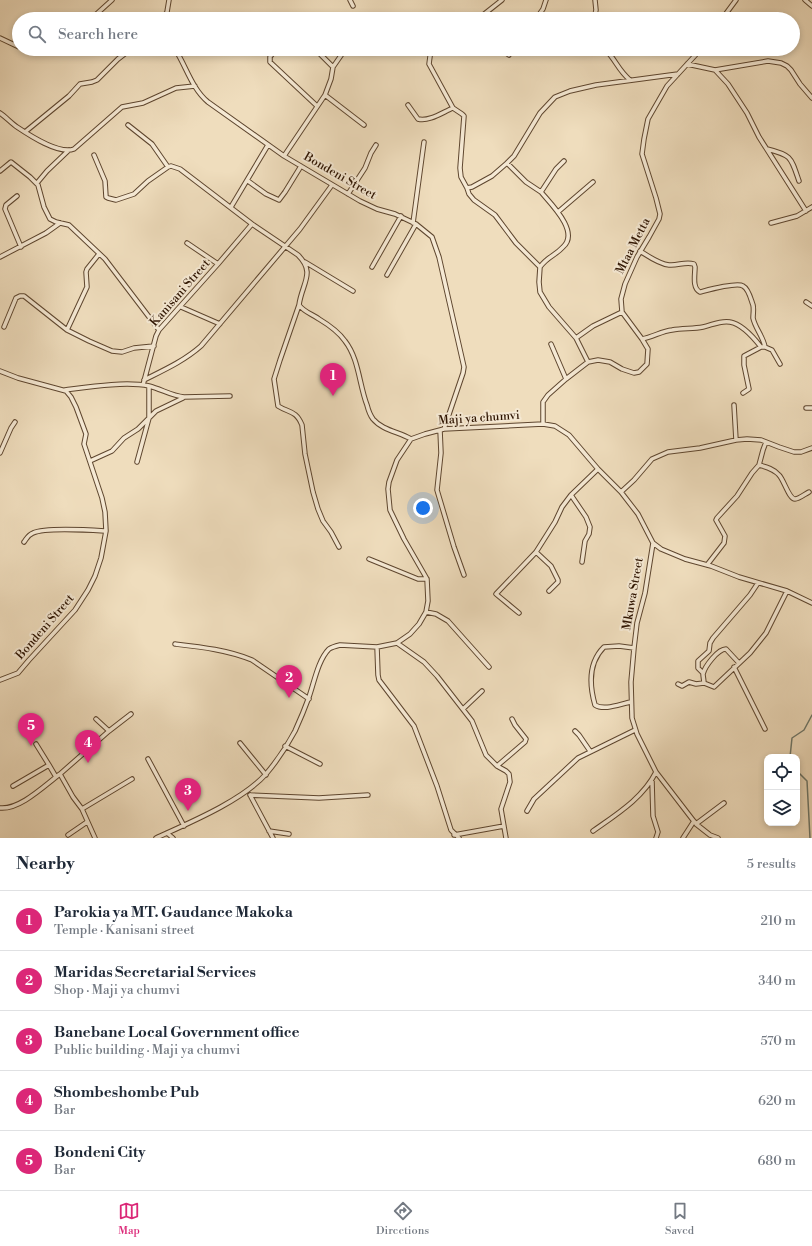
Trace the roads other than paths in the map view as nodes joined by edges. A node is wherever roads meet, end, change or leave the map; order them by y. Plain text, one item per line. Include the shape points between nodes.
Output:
1 (112, 0) edge
2 (169, 0) edge
3 (350, 0) edge
4 (502, 0) edge
5 (546, 0) edge
6 (595, 0) edge
7 (736, 0) edge
8 (805, 0) edge
9 (732, 2) edge
10 (354, 6) dead end
11 (812, 6) edge
12 (98, 12) edge
13 (167, 12) edge
14 (487, 12) edge
15 (541, 12) edge
16 (596, 12) edge
17 (726, 12) edge
18 (0, 38) edge
19 (12, 44) edge
20 (122, 56) edge
21 (179, 56) edge
22 (271, 56) edge
23 (322, 56) edge
24 (341, 56) edge
25 (430, 56) edge
26 (611, 56) edge
27 (694, 56) edge
28 (687, 64) junction
29 (333, 67) junction
30 (715, 70) junction
31 (679, 74) junction
32 (630, 80) junction
33 (195, 86) junction
34 (325, 95) junction
35 (812, 98) edge
36 (408, 105) dead end
37 (317, 106) junction
38 (453, 108) junction
39 (0, 113) edge
40 (128, 125) dead end
41 (364, 125) dead end
42 (25, 132) junction
43 (424, 142) dead end
44 (268, 145) junction
45 (376, 145) dead end
46 (767, 149) junction
47 (69, 150) junction
48 (94, 155) dead end
49 (284, 156) junction
50 (564, 161) dead end
51 (507, 163) junction
52 (301, 166) junction
53 (168, 167) junction
54 (0, 171) edge
55 (248, 181) junction
56 (799, 181) dead end
57 (593, 182) dead end
58 (37, 183) junction
59 (332, 185) junction
60 (467, 188) junction
61 (542, 192) junction
62 (348, 194) junction
63 (17, 196) dead end
64 (231, 207) junction
65 (812, 207) edge
66 (558, 212) junction
67 (806, 212) junction
68 (401, 216) junction
69 (60, 223) junction
70 (415, 223) junction
71 (771, 223) dead end
72 (252, 224) junction
73 (187, 243) dead end
74 (21, 247) junction
75 (285, 247) junction
76 (640, 251) junction
77 (99, 254) junction
78 (0, 257) edge
79 (304, 261) junction
80 (218, 264) junction
81 (372, 267) dead end
82 (540, 267) junction
83 (386, 275) dead end
84 (353, 291) dead end
85 (806, 302) dead end
86 (299, 305) junction
87 (812, 306) edge
88 (181, 307) junction
89 (622, 312) junction
90 (220, 324) junction
91 (4, 327) dead end
92 (67, 330) junction
93 (159, 330) junction
94 (576, 338) junction
95 (642, 339) junction
96 (550, 344) dead end
97 (154, 346) junction
98 (763, 347) junction
99 (588, 362) junction
100 (780, 364) dead end
101 (0, 371) edge
102 (566, 379) junction
103 (144, 380) junction
104 (143, 385) junction
105 (149, 386) junction
106 (65, 390) junction
107 (743, 393) dead end
108 (230, 396) dead end
109 (184, 398) junction
110 (734, 405) dead end
111 (806, 408) dead end
112 (812, 408) edge
113 (149, 418) junction
114 (15, 422) dead end
115 (543, 424) junction
116 (444, 429) junction
117 (440, 430) junction
118 (411, 439) junction
119 (736, 440) junction
120 (766, 442) junction
121 (812, 448) edge
122 (0, 453) edge
123 (90, 462) junction
124 (137, 462) dead end
125 (759, 465) junction
126 (598, 469) junction
127 (621, 492) junction
128 (809, 492) dead end
129 (570, 495) junction
130 (106, 531) junction
131 (24, 542) dead end
132 (653, 543) junction
133 (339, 547) dead end
134 (536, 552) junction
135 (369, 559) dead end
136 (582, 562) dead end
137 (707, 565) junction
138 (464, 575) dead end
139 (428, 579) junction
140 (758, 583) junction
141 (550, 591) dead end
142 (787, 591) junction
143 (812, 603) edge
144 (426, 612) junction
145 (519, 613) dead end
146 (397, 643) junction
147 (175, 644) dead end
148 (377, 647) junction
149 (634, 648) junction
150 (739, 663) junction
151 (734, 666) junction
152 (489, 667) dead end
153 (703, 673) junction
154 (0, 680) edge
155 (704, 683) junction
156 (678, 684) dead end
157 (482, 691) dead end
158 (309, 699) junction
159 (631, 702) junction
160 (463, 709) junction
161 (132, 714) dead end
162 (96, 719) dead end
163 (512, 719) dead end
164 (765, 729) dead end
165 (635, 730) junction
166 (109, 731) junction
167 (575, 731) dead end
168 (240, 743) dead end
169 (36, 744) dead end
170 (285, 746) junction
171 (590, 751) junction
172 (148, 759) dead end
173 (320, 764) dead end
174 (49, 765) junction
175 (496, 766) junction
176 (656, 772) junction
177 (60, 774) junction
178 (266, 774) junction
179 (56, 777) junction
180 (132, 779) dead end
181 (652, 780) junction
182 (13, 786) dead end
183 (248, 790) junction
184 (250, 795) junction
185 (368, 795) dead end
186 (724, 803) dead end
187 (0, 808) edge
188 (82, 810) junction
189 (527, 811) dead end
190 (87, 822) junction
191 (695, 823) junction
192 (184, 826) junction
193 (504, 826) junction
194 (269, 831) junction
195 (594, 831) dead end
196 (167, 833) junction
197 (68, 834) dead end
198 (289, 834) dead end
199 (454, 835) junction
200 (95, 838) edge
201 (156, 838) edge
202 (173, 838) edge
203 (273, 838) edge
204 (459, 838) edge
205 (506, 838) edge
206 (656, 838) edge
207 (683, 838) edge
208 (718, 838) edge

1 - 12 street
2 - 13 street
3 - 10 street
4 - 14 street
5 - 15 street
6 - 16 street
7 - 9 street
8 - 11 street
9 - 17 street
18 - 19 street
20 - 42 street via 97,80 80,84
21 - 33 street, Bondeni Street
22 - 37 street via 270,62
23 - 29 street
24 - 29 street
25 - 38 street via 429,64
26 - 32 street
27 - 28 street, Mtaa Metta
28 - 30 street
28 - 31 street, Mtaa Metta
29 - 34 street
30 - 35 street via 768,61 781,63 791,70
30 - 46 street via 728,84
31 - 32 street
31 - 76 street, Mtaa Metta via 667,86 648,119 642,154 660,214
32 - 51 street via 570,90 555,97 540,113
33 - 44 street, Bondeni Street via 208,102
33 - 47 street via 176,88 143,103 122,106 74,149
34 - 37 street
34 - 41 street
36 - 38 street via 421,120
37 - 49 street
38 - 60 street via 464,116 460,168 461,177
39 - 42 street
40 - 53 street via 152,144
42 - 47 street via 50,145
43 - 70 street
44 - 49 street, Bondeni Street
44 - 55 street
45 - 62 street
46 - 56 street via 790,158
46 - 67 street
47 - 58 street
48 - 53 street via 105,181 106,197 114,200 134,194
49 - 52 street, Bondeni Street
50 - 61 street
51 - 60 street via 492,176
51 - 61 street via 526,182
52 - 55 street via 279,200
52 - 59 street, Bondeni Street
53 - 64 street via 180,169
54 - 58 street via 11,163
55 - 64 street
57 - 66 street
58 - 69 street via 49,217
59 - 62 street, Bondeni Street
59 - 75 street
60 - 82 street via 468,194 495,215 516,243
61 - 66 street
62 - 68 street, Bondeni Street via 377,209
63 - 74 street via 5,209
64 - 72 street
65 - 67 street
66 - 82 street via 565,222 567,242
67 - 71 street
68 - 70 street, Bondeni Street
68 - 81 street
69 - 74 street
69 - 77 street via 69,225
70 - 83 street
70 - 116 street, Bondeni Street via 432,237 437,248 464,367
72 - 75 street
72 - 80 street, Kanisani Street
73 - 80 street
74 - 78 street
75 - 79 street
75 - 90 street
76 - 89 street, Mtaa Metta via 625,284 621,299
76 - 98 street via 665,265 685,262 694,264 695,286 700,292 726,286 744,286 752,304 753,318 763,340
77 - 92 street via 87,269 88,284
77 - 93 street
79 - 84 street
79 - 86 street via 307,274
80 - 88 street, Kanisani Street
82 - 94 street via 540,292 549,307
85 - 87 street
86 - 118 street via 333,328 346,342 351,350 365,401 373,419
86 - 133 street via 274,379 276,394 278,406 295,414 302,425 309,473 318,509
88 - 90 street
88 - 93 street, Kanisani Street
89 - 94 street
89 - 95 street
90 - 103 street via 193,353
91 - 92 street via 16,298 20,296 28,298
92 - 97 street via 89,342 118,352
93 - 97 street, Kanisani Street
94 - 99 street
95 - 98 street via 671,330 730,322 750,334
95 - 99 street via 648,349 648,359 647,364 639,372 634,374 603,360
96 - 102 street
97 - 103 street, Kanisani Street
98 - 100 street via 774,353
98 - 107 street via 744,356 749,388
99 - 102 street
101 - 106 street
102 - 115 street via 542,402
103 - 104 street, Kanisani Street
104 - 105 street
104 - 106 street via 110,385
105 - 109 street
105 - 113 street
106 - 123 street, Bondeni Street via 81,418 86,434 84,444
108 - 109 street
109 - 113 street via 156,411
110 - 119 street
111 - 112 street
113 - 123 street via 109,453
113 - 124 street
114 - 122 street
115 - 116 street, Maji ya chumvi
115 - 126 street, Maji ya chumvi via 555,426 569,435
116 - 117 street, Maji ya chumvi
117 - 118 street, Maji ya chumvi
117 - 138 street via 441,453 437,490
118 - 139 street via 397,460 389,482 388,495 390,510
119 - 120 street via 756,439
119 - 127 street via 657,456
120 - 121 street via 794,452
120 - 125 street
123 - 130 street, Bondeni Street via 105,512
125 - 128 street via 771,469 780,476 793,499 796,500
125 - 137 street via 737,496 717,518 725,536 724,543
126 - 127 street, Maji ya chumvi
126 - 129 street
127 - 132 street, Maji ya chumvi via 638,514
129 - 134 street
129 - 136 street via 590,527
130 - 131 street via 37,531 29,535
130 - 154 street, Bondeni Street via 95,576 78,605 18,673
132 - 137 street via 670,553
132 - 149 street, Mkuwa Street
134 - 141 street via 550,566 558,580
134 - 145 street via 496,594
135 - 139 street via 418,580
137 - 140 street
139 - 144 street
140 - 142 street
140 - 153 street via 713,638 709,651 698,661 698,668
142 - 143 street
142 - 150 street via 766,633
144 - 146 street via 410,634
144 - 152 street via 448,621
146 - 148 street
146 - 160 street via 428,666
147 - 158 street via 218,649 248,658
148 - 158 street via 340,645 329,649
148 - 199 street via 379,680 414,726
149 - 159 street, Mkuwa Street
149 - 159 street, Mkuwa Street via 604,647 591,670 595,705 599,708
150 - 151 street
150 - 153 street via 724,649 714,656
151 - 155 street via 714,687
151 - 164 street
153 - 155 street
155 - 156 street via 688,682 682,686
157 - 160 street
158 - 170 street via 297,727
159 - 165 street, Mkuwa Street
160 - 175 street via 472,722 486,755
161 - 166 street
162 - 166 street
163 - 175 street via 526,739 525,742
165 - 171 street
165 - 176 street, Mkuwa Street
166 - 177 street
167 - 171 street
168 - 178 street
169 - 174 street
170 - 173 street
170 - 178 street
171 - 189 street via 578,758 534,799
172 - 192 street
174 - 179 street
174 - 182 street
175 - 193 street via 506,771 510,778 502,805
176 - 181 street
176 - 191 street, Mkuwa Street
177 - 179 street
177 - 188 street
178 - 183 street
179 - 187 street via 15,805
180 - 188 street
181 - 195 street via 635,799
181 - 206 street
183 - 184 street
183 - 192 street
184 - 185 street via 319,798
184 - 194 street
186 - 191 street
188 - 190 street
190 - 197 street
190 - 200 street
191 - 207 street
191 - 208 street, Mkuwa Street
192 - 196 street
193 - 199 street
193 - 205 street
194 - 198 street
194 - 203 street
196 - 201 street
196 - 202 street
199 - 204 street

